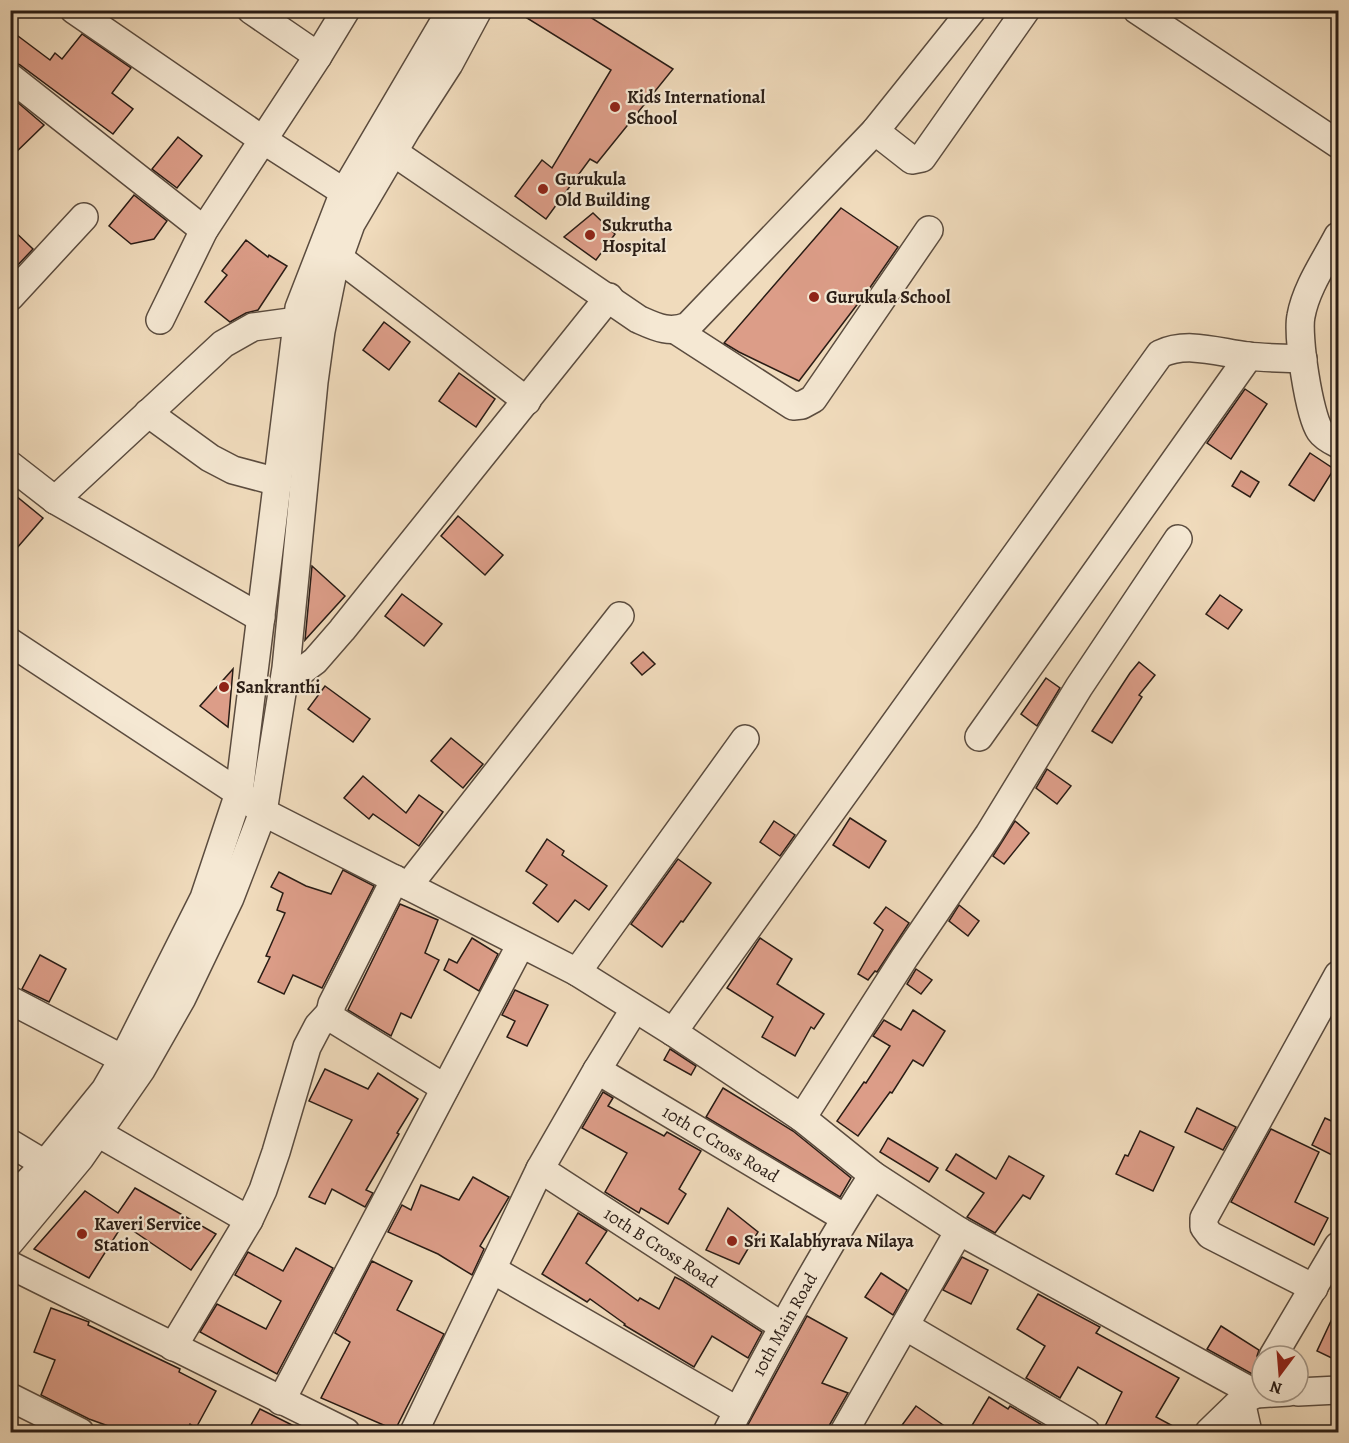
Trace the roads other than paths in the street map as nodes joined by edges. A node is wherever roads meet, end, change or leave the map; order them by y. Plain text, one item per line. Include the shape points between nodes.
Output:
1 (74, 10) edge
2 (251, 10) edge
3 (346, 10) edge
4 (451, 10) edge
5 (478, 10) edge
6 (972, 10) edge
7 (1026, 10) edge
8 (1137, 10) edge
9 (318, 56) junction
10 (10, 77) edge
11 (874, 131) junction
12 (263, 140) junction
13 (1338, 144) edge
14 (384, 146) junction
15 (344, 192) junction
16 (84, 217) dead end
17 (204, 230) junction
18 (929, 230) dead end
19 (1338, 236) edge
20 (339, 258) junction
21 (10, 297) edge
22 (609, 297) junction
23 (160, 320) dead end
24 (297, 321) junction
25 (676, 331) junction
26 (1249, 356) junction
27 (1303, 359) junction
28 (527, 401) junction
29 (148, 413) junction
30 (1338, 444) edge
31 (10, 465) edge
32 (278, 482) junction
33 (55, 500) junction
34 (1178, 539) dead end
35 (620, 616) dead end
36 (261, 618) junction
37 (10, 642) edge
38 (284, 684) junction
39 (979, 737) dead end
40 (745, 739) dead end
41 (239, 793) junction
42 (263, 812) junction
43 (401, 883) junction
44 (521, 944) junction
45 (577, 972) junction
46 (1338, 975) edge
47 (10, 1000) edge
48 (634, 1010) junction
49 (330, 1013) junction
50 (673, 1032) junction
51 (123, 1059) junction
52 (597, 1070) junction
53 (445, 1088) junction
54 (802, 1118) junction
55 (98, 1132) junction
56 (10, 1143) edge
57 (45, 1164) junction
58 (540, 1170) junction
59 (873, 1175) junction
60 (10, 1201) edge
61 (844, 1218) junction
62 (249, 1220) junction
63 (959, 1231) junction
64 (10, 1242) edge
65 (1338, 1246) edge
66 (10, 1265) edge
67 (493, 1270) junction
68 (1314, 1288) junction
69 (782, 1326) junction
70 (905, 1326) junction
71 (1280, 1344) edge
72 (173, 1347) junction
73 (1250, 1388) edge
74 (1338, 1390) edge
75 (1310, 1391) edge
76 (1250, 1393) edge
77 (10, 1397) edge
78 (281, 1401) junction
79 (1251, 1404) edge
80 (732, 1422) edge
81 (80, 1432) edge
82 (346, 1432) edge
83 (414, 1432) edge
84 (844, 1432) edge
85 (1086, 1432) edge
86 (1209, 1432) edge
87 (1248, 1432) edge

1 - 12 street
2 - 9 street
3 - 9 street
4 - 14 street
5 - 14 street via 449,64
6 - 11 street
7 - 11 street via 922,158 912,160
8 - 13 street
9 - 12 street
10 - 17 street
11 - 25 street via 688,326
12 - 15 street
12 - 17 street
14 - 15 street
14 - 20 street
14 - 22 street
15 - 24 street
16 - 21 street
17 - 23 street
18 - 25 street via 813,399 802,405 793,406
19 - 27 street via 1305,299 1300,319
20 - 28 street
20 - 38 street via 321,331 314,382
22 - 25 street via 638,319 662,330
22 - 28 street
24 - 29 street via 253,327 223,344
24 - 32 street
26 - 27 street
26 - 39 street
26 - 50 street via 1190,347 1160,354
27 - 30 street via 1315,421 1321,433
28 - 38 street via 342,630 315,661
29 - 32 street via 232,470
29 - 33 street
31 - 33 street
32 - 36 street
33 - 36 street
34 - 54 street
35 - 43 street
36 - 41 street
37 - 41 street
38 - 42 street
40 - 45 street
41 - 42 street
41 - 51 street via 204,898
42 - 43 street
42 - 55 street via 230,898 182,998 141,1070
43 - 44 street
43 - 49 street
44 - 45 street
44 - 53 street
45 - 48 street
46 - 68 street via 1204,1218 1209,1234
47 - 51 street
48 - 50 street
48 - 52 street
49 - 53 street via 333,1019
49 - 62 street via 307,1047 276,1152
50 - 54 street
51 - 57 street via 105,1090
52 - 58 street
52 - 61 street, 10th C Cross Road
53 - 78 street
54 - 59 street
55 - 62 street
55 - 64 street
56 - 57 street
57 - 60 street
58 - 67 street
58 - 69 street, 10th B Cross Road
59 - 61 street, 10th Main Road
59 - 63 street
61 - 69 street, 10th Main Road
62 - 72 street
63 - 70 street
63 - 73 street
65 - 68 street
66 - 72 street
67 - 80 street
67 - 83 street
68 - 71 street
69 - 80 street, 10th Main Road
70 - 84 street
70 - 85 street
72 - 78 street
74 - 75 street
76 - 86 street
77 - 81 street
78 - 82 street
79 - 87 street

